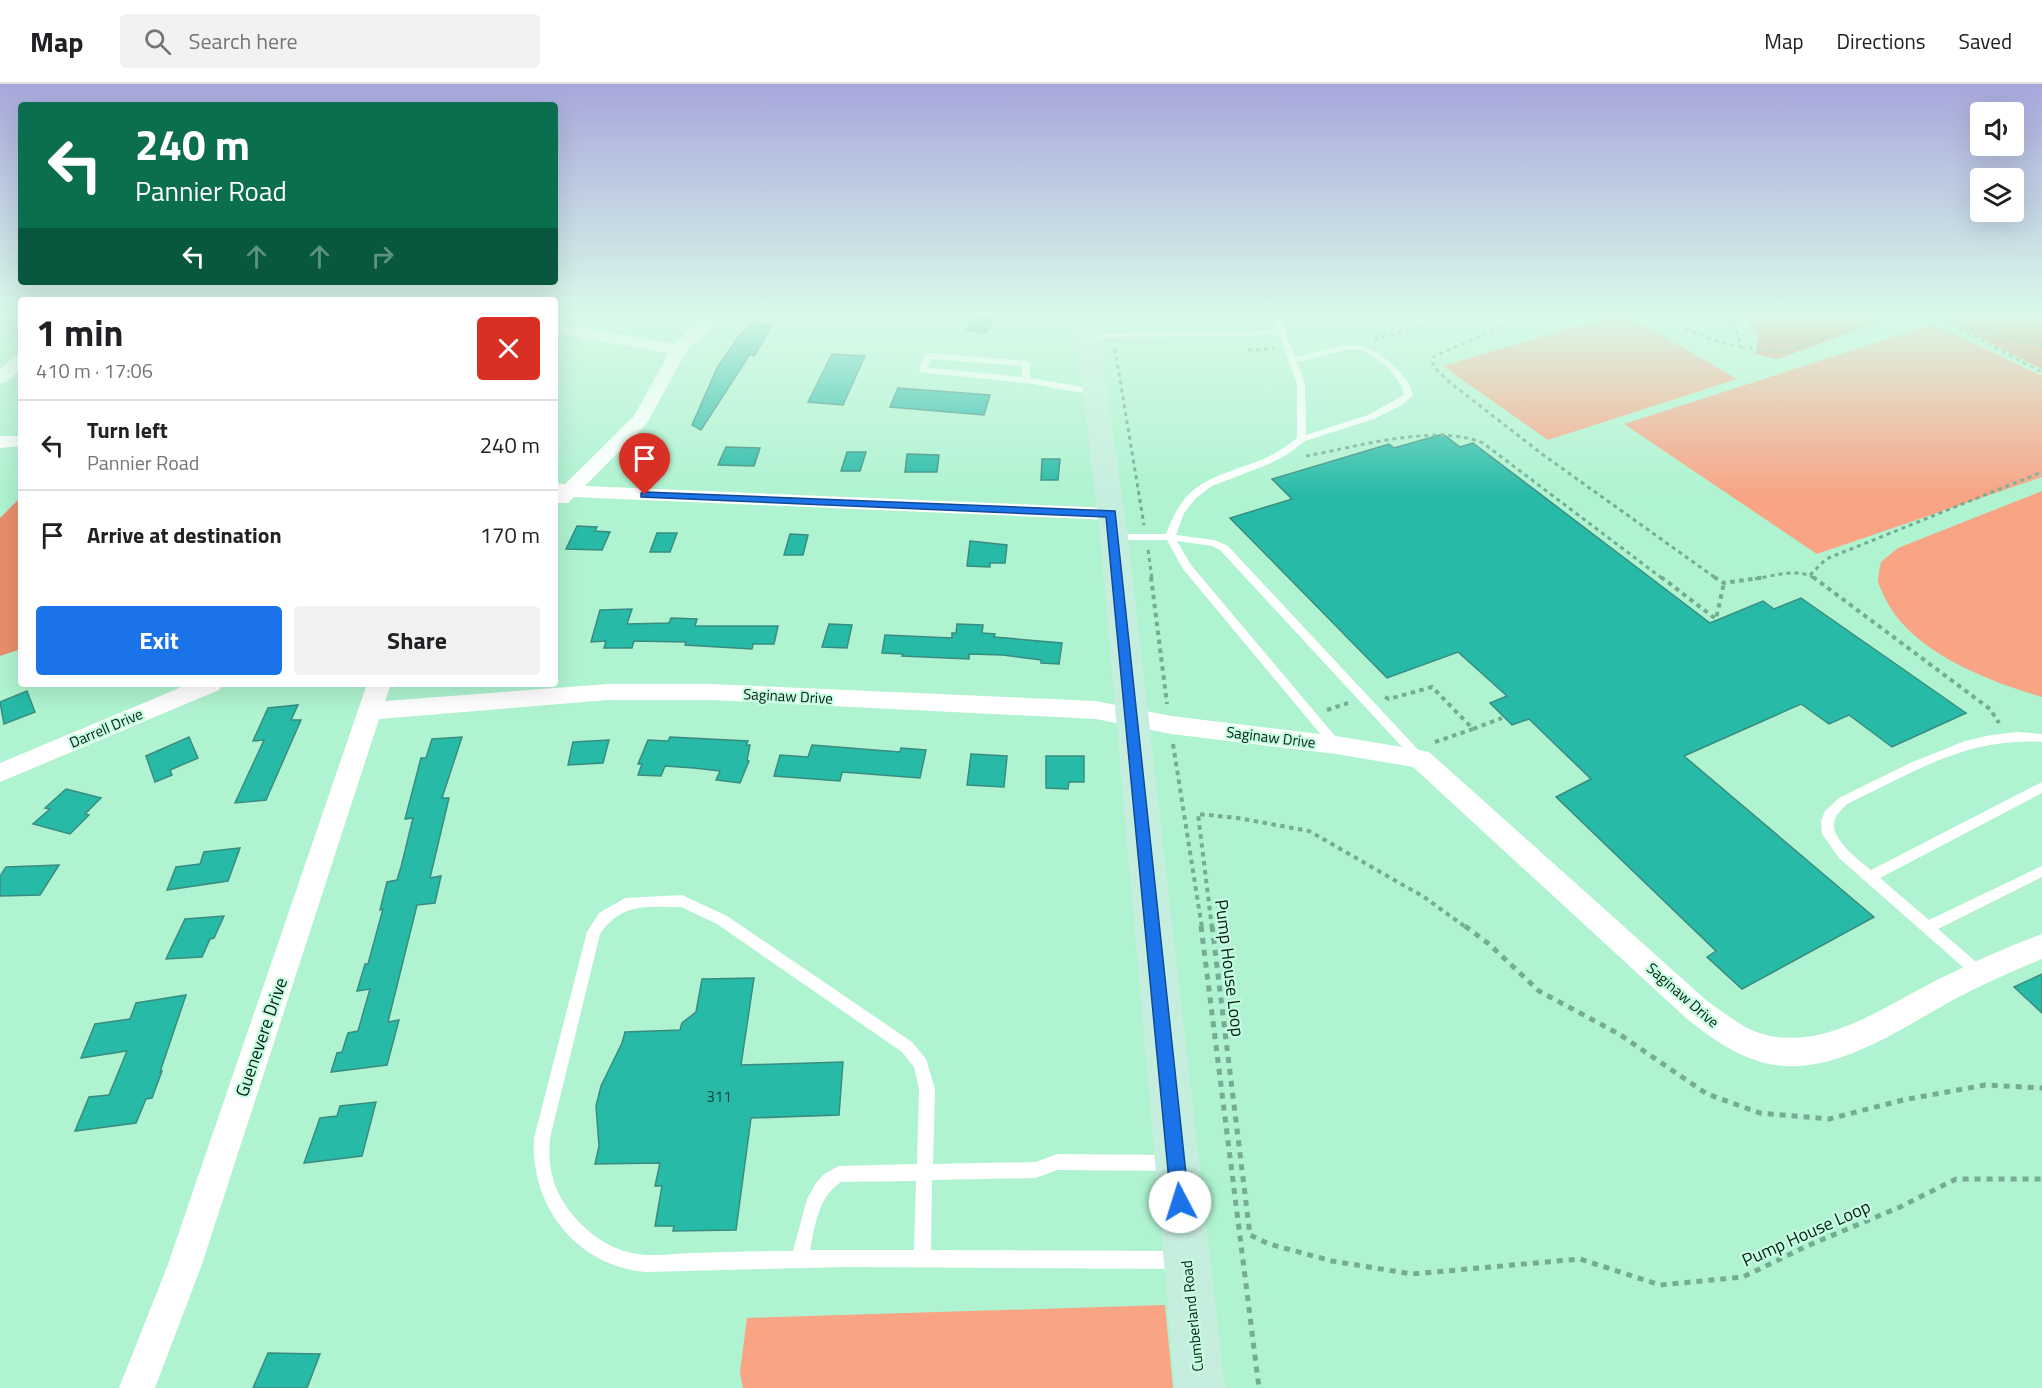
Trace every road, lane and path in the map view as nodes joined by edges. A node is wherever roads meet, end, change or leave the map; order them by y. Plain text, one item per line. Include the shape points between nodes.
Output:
1 (666, 375) edge
2 (972, 375) edge
3 (1026, 375) edge
4 (1095, 375) edge
5 (1106, 375) edge
6 (1298, 375) edge
7 (1398, 375) edge
8 (1442, 375) edge
9 (1026, 381) junction
10 (1095, 392) junction
11 (1302, 439) junction
12 (18, 441) edge
13 (0, 442) edge
14 (1270, 458) junction
15 (2042, 472) edge
16 (560, 495) edge
17 (1112, 526) junction
18 (1145, 537) junction
19 (1170, 537) junction
20 (1810, 575) junction
21 (1724, 583) junction
22 (204, 687) edge
23 (375, 698) edge
24 (1364, 698) junction
25 (1311, 715) junction
26 (1133, 716) junction
27 (1502, 718) dead end
28 (1171, 725) junction
29 (1473, 729) junction
30 (2007, 736) junction
31 (2042, 738) edge
32 (1336, 745) junction
33 (1416, 755) junction
34 (0, 773) edge
35 (2042, 787) edge
36 (2042, 871) edge
37 (1870, 877) junction
38 (1926, 928) junction
39 (2042, 946) edge
40 (1978, 972) junction
41 (2042, 1088) edge
42 (1176, 1163) junction
43 (924, 1173) junction
44 (2042, 1179) edge
45 (799, 1258) junction
46 (922, 1259) junction
47 (1186, 1260) junction
48 (137, 1388) edge
49 (1200, 1388) edge
50 (1259, 1388) edge

1 - 16 street via 641,419
2 - 9 lane
3 - 9 lane
4 - 10 main road, Cumberland Road
5 - 18 path
6 - 11 lane
7 - 11 lane via 1408,386 1409,396 1355,424
8 - 21 path via 1542,454
9 - 10 lane
10 - 17 main road, Cumberland Road
11 - 14 lane
12 - 13 street
14 - 19 lane via 1201,489 1183,506
14 - 21 path via 1431,434 1472,438 1716,619
15 - 20 path via 1826,559
16 - 17 street
17 - 18 lane
17 - 26 main road, Cumberland Road
18 - 19 lane
18 - 28 path
19 - 24 lane via 1224,548
19 - 25 lane via 1187,567
20 - 21 path via 1797,573
20 - 30 path via 1990,709
22 - 34 street, Darrell Drive
23 - 26 street, Saginaw Drive via 678,691 1096,710
23 - 48 street, Guenevere Drive via 180,1277
24 - 25 path
24 - 29 path via 1378,695 1389,699 1432,687
24 - 33 lane
25 - 32 lane
26 - 28 street, Saginaw Drive
26 - 42 main road, Cumberland Road
27 - 29 path
28 - 32 street, Saginaw Drive
28 - 50 path via 1195,874
29 - 33 path
30 - 31 lane
30 - 37 lane via 1968,742 1843,801 1832,810 1826,830 1834,843
32 - 33 street, Saginaw Drive
33 - 40 street, Saginaw Drive via 1696,1009 1747,1043 1793,1051 1835,1046
35 - 37 lane
36 - 38 lane
37 - 38 lane
38 - 40 lane
39 - 40 street, Saginaw Drive
41 - 44 path, Pump House Loop via 1985,1085 1829,1119 1760,1113 1707,1094 1619,1034 1539,991 1489,944 1424,897 1309,831 1198,813 1250,1234 1269,1244 1332,1261 1412,1274 1580,1259 1660,1285 1696,1282 1743,1277 1956,1179
42 - 43 lane via 1057,1162 1036,1170
42 - 47 main road, Cumberland Road
43 - 45 lane via 839,1174 831,1178 817,1196
43 - 45 lane via 927,1089 921,1064 906,1047 722,920 682,901 630,902 604,917 594,932 542,1138 539,1158 557,1207 571,1228 621,1259 648,1264
43 - 46 lane
45 - 46 lane
46 - 47 lane
47 - 49 main road, Cumberland Road

